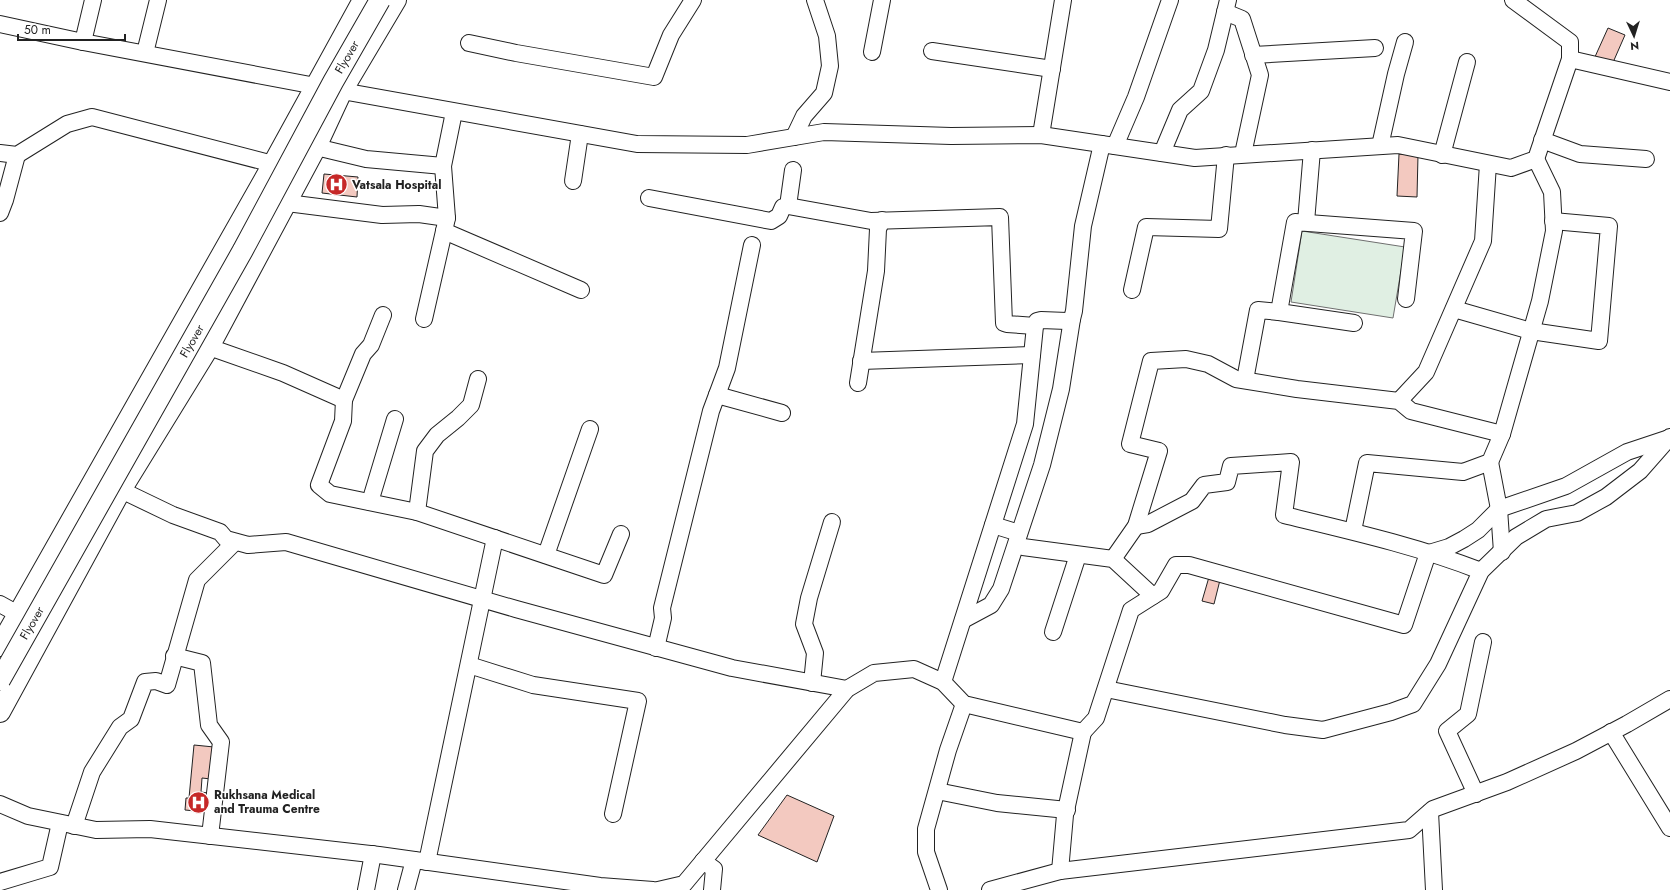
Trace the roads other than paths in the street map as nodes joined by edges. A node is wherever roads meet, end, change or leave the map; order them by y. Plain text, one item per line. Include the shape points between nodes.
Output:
1 (93, 0) edge
2 (158, 0) edge
3 (363, 0) edge
4 (380, 0) edge
5 (396, 0) edge
6 (693, 0) edge
7 (815, 0) edge
8 (882, 0) edge
9 (1063, 0) edge
10 (1170, 0) edge
11 (1513, 0) edge
12 (1227, 6) edge
13 (0, 24) edge
14 (82, 42) junction
15 (1405, 42) dead end
16 (469, 43) dead end
17 (1375, 48) dead end
18 (932, 51) dead end
19 (872, 52) dead end
20 (145, 53) junction
21 (1253, 55) junction
22 (1570, 59) junction
23 (1467, 62) dead end
24 (1052, 69) junction
25 (1670, 82) edge
26 (316, 86) junction
27 (342, 91) junction
28 (454, 112) junction
29 (580, 134) junction
30 (1041, 135) junction
31 (794, 137) junction
32 (1542, 140) junction
33 (1108, 145) junction
34 (1380, 146) junction
35 (316, 147) junction
36 (1312, 150) junction
37 (0, 153) edge
38 (1162, 153) junction
39 (1243, 154) junction
40 (17, 155) junction
41 (1226, 155) junction
42 (1442, 155) junction
43 (1536, 159) junction
44 (1646, 159) dead end
45 (273, 164) junction
46 (1488, 164) junction
47 (443, 166) junction
48 (794, 170) dead end
49 (573, 181) dead end
50 (649, 198) dead end
51 (287, 203) junction
52 (788, 206) junction
53 (0, 213) edge
54 (882, 220) junction
55 (1553, 221) junction
56 (1306, 222) junction
57 (446, 225) junction
58 (752, 245) dead end
59 (581, 290) dead end
60 (1132, 290) dead end
61 (1406, 299) dead end
62 (1454, 309) junction
63 (1279, 312) junction
64 (383, 315) dead end
65 (1072, 318) junction
66 (424, 319) dead end
67 (1354, 323) dead end
68 (1036, 326) junction
69 (1531, 331) junction
70 (209, 347) junction
71 (1032, 355) junction
72 (861, 361) junction
73 (478, 379) dead end
74 (1245, 380) junction
75 (858, 383) dead end
76 (717, 395) junction
77 (344, 400) junction
78 (1399, 400) junction
79 (782, 414) dead end
80 (395, 420) dead end
81 (590, 429) dead end
82 (1502, 434) junction
83 (1670, 437) edge
84 (1490, 462) junction
85 (121, 490) junction
86 (370, 502) junction
87 (1499, 509) junction
88 (417, 512) junction
89 (832, 522) dead end
90 (993, 526) junction
91 (1136, 526) junction
92 (1353, 531) junction
93 (621, 534) dead end
94 (495, 538) junction
95 (1021, 540) junction
96 (235, 542) junction
97 (1502, 552) junction
98 (1428, 553) junction
99 (1078, 555) junction
100 (546, 556) junction
101 (1113, 559) junction
102 (1481, 571) junction
103 (1153, 596) junction
104 (483, 600) junction
105 (0, 604) edge
106 (18, 614) junction
107 (963, 620) junction
108 (1054, 632) dead end
109 (1483, 642) dead end
110 (0, 646) edge
111 (656, 648) junction
112 (174, 656) junction
113 (469, 664) junction
114 (0, 680) edge
115 (943, 682) junction
116 (812, 683) junction
117 (847, 689) junction
118 (1106, 689) junction
119 (1670, 699) edge
120 (964, 704) junction
121 (0, 712) edge
122 (1083, 732) junction
123 (1611, 732) junction
124 (937, 791) junction
125 (1476, 794) junction
126 (1, 809) edge
127 (1066, 810) junction
128 (1430, 812) junction
129 (613, 814) dead end
130 (67, 824) junction
131 (1670, 828) edge
132 (210, 836) junction
133 (373, 854) junction
134 (421, 861) junction
135 (703, 861) junction
136 (1060, 871) junction
137 (0, 882) edge
138 (366, 890) edge
139 (406, 890) edge
140 (653, 890) edge
141 (658, 890) edge
142 (712, 890) edge
143 (939, 890) edge
144 (990, 890) edge
145 (1434, 890) edge

1 - 14 street
2 - 20 street
3 - 26 main road
4 - 114 main road, Flyover, bridge via 243,250
5 - 27 main road
6 - 16 street via 671,35 654,76 516,54
7 - 31 street via 828,36 830,66 824,93 804,116
8 - 19 street
9 - 24 street
10 - 33 street via 1136,97
11 - 22 street via 1570,42
12 - 21 street via 1242,19
12 - 38 street via 1216,50 1201,91 1180,110
13 - 14 street
14 - 20 street
15 - 34 street
17 - 21 street
18 - 24 street
20 - 26 street
21 - 39 street via 1260,75
22 - 25 street
22 - 32 street
23 - 42 street
24 - 30 street
26 - 27 street
26 - 45 main road
27 - 28 street
27 - 35 main road
28 - 29 street
28 - 47 street
29 - 31 street via 636,144 747,145
29 - 49 street
30 - 31 street via 951,136 824,132
30 - 33 street
32 - 43 street
32 - 44 street via 1580,154
33 - 38 street
33 - 65 street via 1083,226
34 - 36 street
34 - 42 street via 1398,145
35 - 47 street via 366,159
35 - 51 main road
36 - 39 street
36 - 56 street
37 - 40 street
38 - 41 street via 1195,158
39 - 41 street
40 - 45 street via 67,124 92,117
40 - 53 street
41 - 60 street via 1219,229 1146,227
42 - 46 street
43 - 46 street via 1511,168
43 - 55 street via 1552,192
45 - 106 main road
46 - 62 street via 1483,241
47 - 57 street
48 - 52 street
50 - 52 street via 771,221
51 - 57 street via 382,215 419,214
51 - 70 main road
52 - 54 street
54 - 68 street via 1000,216 1004,322
54 - 72 street via 878,229 876,271
55 - 69 street via 1554,231 1540,301
55 - 69 street via 1609,226 1598,341
56 - 61 street via 1414,231
56 - 63 street via 1295,222
57 - 59 street
57 - 66 street
58 - 76 street via 727,368
62 - 69 street
62 - 78 street via 1426,372
63 - 67 street
63 - 74 street via 1258,310
64 - 77 street via 371,346 363,354
65 - 68 street via 1067,321 1041,320
65 - 95 street via 1061,389
68 - 71 street
69 - 82 street
70 - 77 street via 283,373
70 - 85 main road
71 - 72 street
71 - 90 street via 1025,424
72 - 75 street
73 - 88 street via 470,405 425,450
74 - 78 street via 1297,389
74 - 91 street via 1236,379 1208,364 1186,359 1151,361 1130,444 1159,451
76 - 79 street
76 - 111 street via 710,411 662,608 663,618
77 - 86 street via 343,421 319,484 330,494
78 - 82 street via 1411,411
80 - 86 street
81 - 100 street
82 - 84 street
83 - 87 street via 1627,452 1566,486
83 - 97 street via 1640,471 1606,497 1577,513 1546,519 1516,537
84 - 87 street
84 - 92 street via 1463,472 1367,463
85 - 96 street via 173,515 220,532 226,539
85 - 121 main road
86 - 88 street
87 - 97 street
87 - 98 street via 1464,540
88 - 94 street
89 - 116 street via 809,598 804,624 815,653
90 - 95 street
90 - 107 street
91 - 92 street via 1148,524 1192,501 1204,485 1228,482 1231,466 1290,462 1284,515
91 - 101 street
92 - 98 street
93 - 100 street via 604,575
94 - 100 street
94 - 104 street
95 - 99 street
95 - 107 street via 1001,589 991,605
96 - 104 street via 248,545 286,542
96 - 112 street via 197,580
97 - 102 street
98 - 102 street
98 - 103 street via 1404,625 1189,565 1176,565 1161,591
99 - 101 street
99 - 108 street
101 - 103 street
102 - 118 street via 1438,664 1413,704 1391,712 1323,730 1285,725
103 - 118 street via 1131,610
104 - 111 street
104 - 113 street
105 - 106 street
106 - 110 main road
107 - 115 street
109 - 125 street via 1468,714 1447,731
111 - 116 street via 732,668
112 - 130 street via 167,685 156,681 145,682 131,719 120,727 92,772
112 - 132 street via 202,663 209,725 221,742
113 - 129 street via 533,684 638,701
113 - 134 street
115 - 117 street via 914,670 907,670 874,673
115 - 120 street
116 - 117 street
117 - 135 street
118 - 122 street via 1096,718
119 - 123 street
120 - 122 street
120 - 124 street
122 - 127 street
123 - 125 street via 1576,751
123 - 131 street
124 - 127 street via 997,803
124 - 143 street via 926,829 926,852
125 - 128 street
126 - 130 street
127 - 136 street
128 - 136 street via 1409,830
128 - 145 street
130 - 132 street via 96,830 150,829
130 - 137 street via 50,868
132 - 133 street
133 - 134 street
133 - 138 street
134 - 139 street
134 - 140 street via 600,886
135 - 141 street via 684,884
135 - 142 street via 714,869
136 - 144 street

